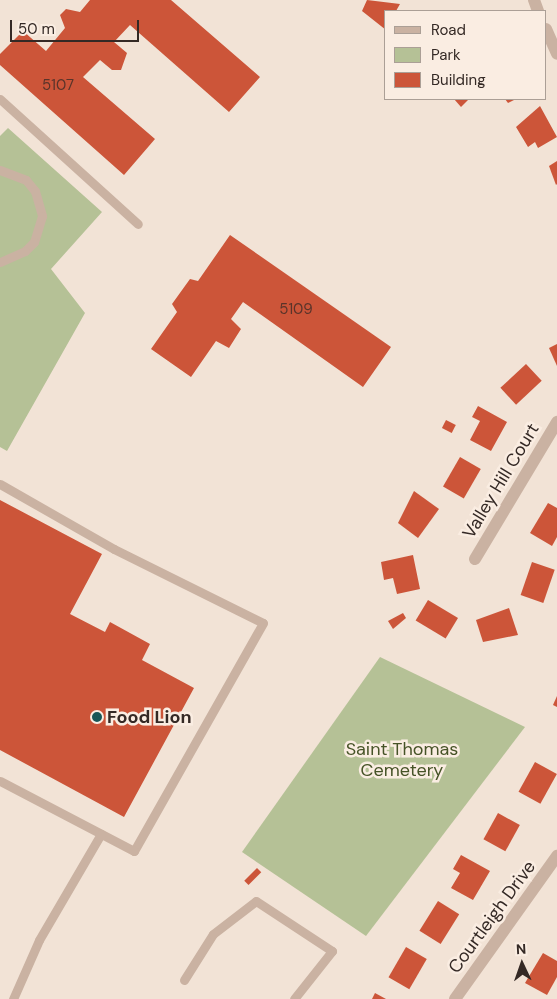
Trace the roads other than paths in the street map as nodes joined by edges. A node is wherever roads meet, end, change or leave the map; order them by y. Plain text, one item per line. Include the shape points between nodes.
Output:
1 (547, 31) edge
2 (557, 54) edge
3 (0, 99) edge
4 (0, 170) edge
5 (138, 224) dead end
6 (0, 262) edge
7 (557, 422) edge
8 (0, 484) edge
9 (475, 559) dead end
10 (0, 781) edge
11 (101, 834) junction
12 (557, 856) edge
13 (184, 980) dead end
14 (12, 999) edge
15 (294, 999) edge
16 (455, 999) edge

1 - 2 street
3 - 5 lane
4 - 6 lane via 26,180 35,191 42,216 30,247
7 - 9 street, Valley Hill Court
8 - 11 lane via 114,549 263,623 134,852
10 - 11 lane
11 - 14 lane via 40,940
12 - 16 street, Courtleigh Drive
13 - 15 lane via 213,934 256,901 332,951

